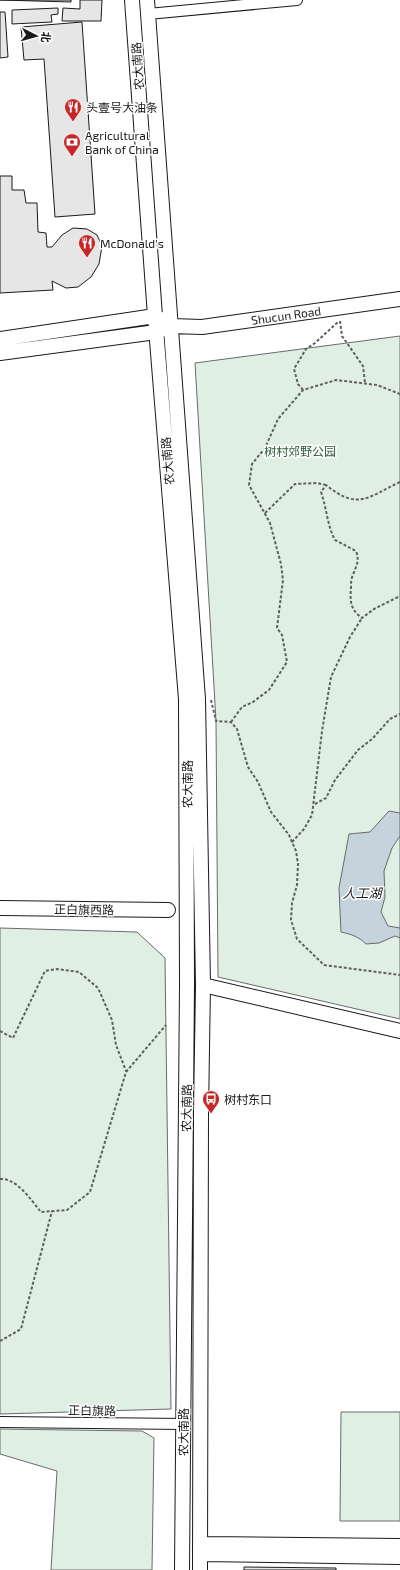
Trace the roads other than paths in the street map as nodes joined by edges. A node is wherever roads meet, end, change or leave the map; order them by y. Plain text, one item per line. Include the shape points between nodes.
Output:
1 (132, 0) edge
2 (297, 0) edge
3 (148, 7) edge
4 (400, 299) edge
5 (154, 316) junction
6 (172, 326) junction
7 (156, 332) junction
8 (0, 339) edge
9 (0, 353) edge
10 (0, 908) edge
11 (168, 910) dead end
12 (203, 985) junction
13 (400, 1031) edge
14 (0, 1422) edge
15 (183, 1424) junction
16 (400, 1546) edge
17 (200, 1549) junction
18 (400, 1557) edge
19 (182, 1570) edge
20 (200, 1570) edge

1 - 5 main road, 农大南路
2 - 3 street
3 - 6 main road, 农大南路
4 - 6 main road, Shucun Road via 340,314 202,327
5 - 6 main road, Shucun Road
5 - 7 main road, 农大南路
5 - 8 main road
6 - 7 main road, Shucun Road
6 - 12 main road, 农大南路 via 198,699
7 - 9 main road, Shucun Road
7 - 15 main road, 农大南路 via 186,699 187,984
10 - 11 main road, 正白旗西路
12 - 13 main road
12 - 17 main road, 农大南路
14 - 15 street, 正白旗路
15 - 19 main road, 农大南路
16 - 17 main road
17 - 18 main road
17 - 20 main road, 农大南路

